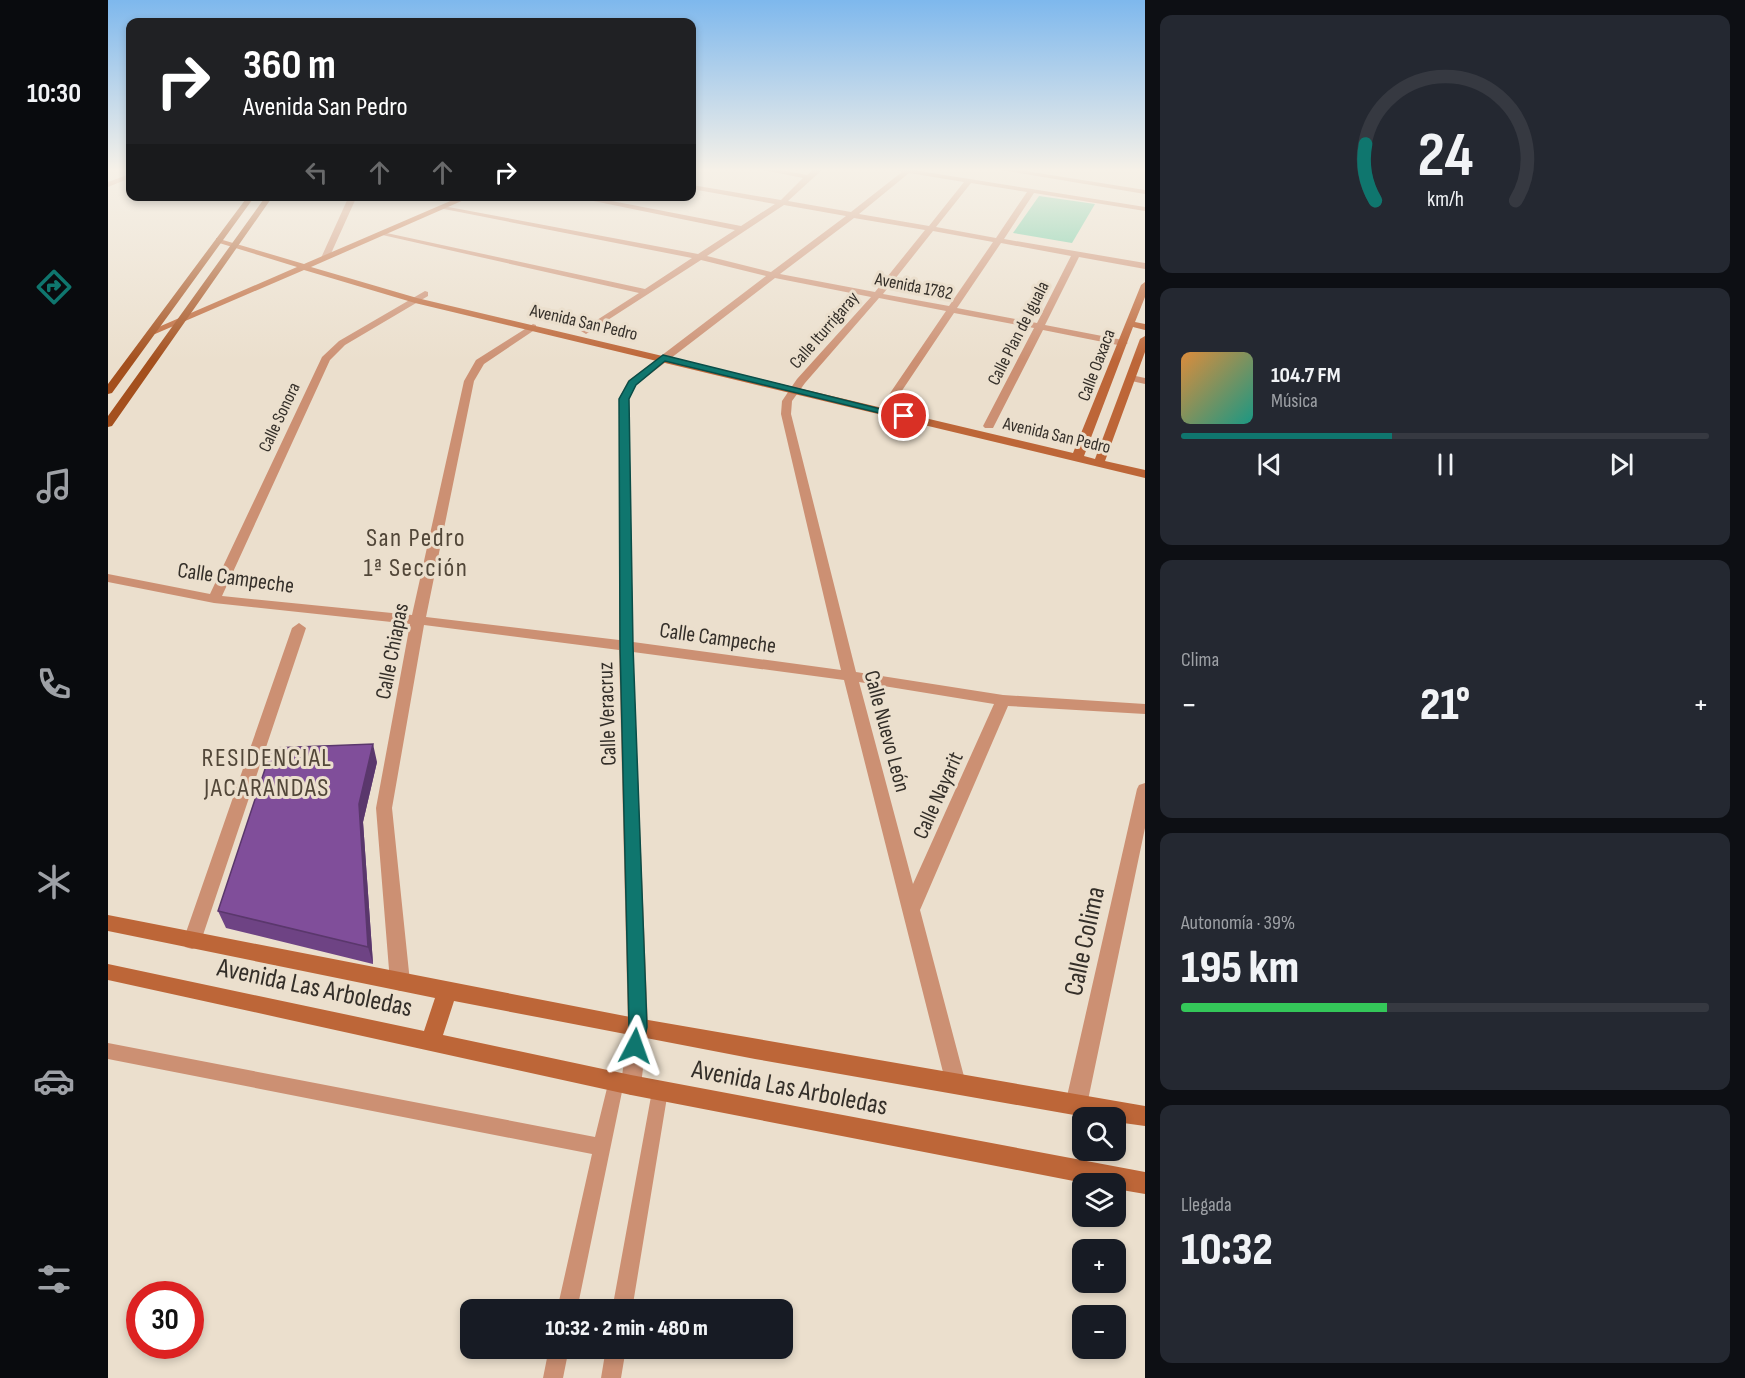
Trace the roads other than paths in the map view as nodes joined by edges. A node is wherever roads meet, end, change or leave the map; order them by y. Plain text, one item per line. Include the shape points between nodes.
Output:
1 (225, 232) edge
2 (244, 232) edge
3 (337, 232) edge
4 (386, 232) edge
5 (570, 232) edge
6 (738, 232) edge
7 (830, 232) edge
8 (927, 232) edge
9 (949, 232) edge
10 (1005, 232) edge
11 (382, 234) junction
12 (219, 240) junction
13 (999, 241) junction
14 (235, 244) junction
15 (1076, 255) junction
16 (700, 257) junction
17 (325, 258) junction
18 (304, 265) junction
19 (1145, 266) edge
20 (774, 275) junction
21 (1145, 285) edge
22 (648, 292) junction
23 (425, 294) junction
24 (877, 295) junction
25 (415, 300) junction
26 (952, 310) junction
27 (181, 321) junction
28 (1130, 324) junction
29 (533, 327) junction
30 (1041, 327) junction
31 (1145, 327) edge
32 (586, 331) junction
33 (152, 332) junction
34 (1145, 339) edge
35 (1123, 343) junction
36 (667, 355) junction
37 (1131, 378) junction
38 (1145, 381) edge
39 (798, 385) junction
40 (108, 391) edge
41 (889, 402) junction
42 (108, 424) edge
43 (989, 426) junction
44 (1079, 453) junction
45 (1101, 458) junction
46 (1145, 463) edge
47 (1145, 474) edge
48 (108, 578) edge
49 (214, 598) junction
50 (418, 620) junction
51 (299, 628) dead end
52 (626, 646) junction
53 (850, 676) junction
54 (1003, 700) junction
55 (1145, 709) edge
56 (1145, 789) edge
57 (912, 907) junction
58 (108, 923) edge
59 (192, 940) junction
60 (108, 972) edge
61 (400, 982) junction
62 (447, 992) junction
63 (638, 1027) junction
64 (431, 1041) junction
65 (108, 1051) edge
66 (623, 1084) junction
67 (956, 1084) junction
68 (660, 1091) junction
69 (1076, 1105) junction
70 (1145, 1116) edge
71 (602, 1147) junction
72 (1145, 1183) edge
73 (569, 1299) edge
74 (624, 1299) edge
75 (557, 1359) edge
76 (614, 1359) edge
77 (553, 1378) edge
78 (610, 1378) edge

1 - 12 main road
2 - 14 main road
3 - 17 street
4 - 11 street
5 - 16 street, Avenida 1782
6 - 16 street
7 - 20 street, Calle Veracruz
8 - 24 street, Calle Iturrigaray
9 - 13 street
10 - 13 street
11 - 17 street
11 - 22 street
12 - 14 street, Avenida San Pedro
12 - 33 main road
13 - 15 street
13 - 26 street
14 - 18 street, Avenida San Pedro
14 - 27 main road
15 - 19 street
15 - 30 street, Calle Plan de Iguala
16 - 20 street, Avenida 1782
16 - 22 street
17 - 18 street
18 - 23 street, Avenida San Pedro
18 - 25 street, Avenida San Pedro
18 - 27 street
20 - 24 street, Avenida 1782
20 - 36 street, Calle Veracruz
21 - 28 street, Calle Oaxaca
22 - 32 street
23 - 25 street, Calle Sonora
23 - 32 street, Avenida San Pedro
24 - 26 street, Avenida 1782
24 - 39 street, Calle Iturrigaray
25 - 29 street, Avenida San Pedro
25 - 49 street, Calle Sonora via 342,343 326,359
26 - 30 street, Avenida 1782
26 - 41 street
27 - 33 street
27 - 42 main road
28 - 31 street
28 - 35 street, Calle Oaxaca
29 - 36 street, Avenida San Pedro
29 - 50 street, Calle Chiapas via 480,362 469,381
30 - 35 street, Avenida 1782
30 - 43 street, Calle Plan de Iguala
32 - 36 street, Avenida San Pedro
33 - 40 main road
34 - 37 street, Calle Oaxaca
35 - 44 street, Calle Oaxaca
36 - 39 street, Avenida San Pedro
36 - 52 street, Calle Veracruz via 632,383 624,399
37 - 38 street
37 - 45 street, Calle Oaxaca
39 - 41 street, Avenida San Pedro
39 - 44 street, Avenida San Pedro
39 - 53 street, Calle Nuevo León via 787,401 786,414
41 - 43 street, Avenida San Pedro
43 - 44 street, Avenida San Pedro
44 - 45 street, Avenida San Pedro
45 - 46 street, Avenida San Pedro
45 - 47 street, Avenida San Pedro
48 - 49 street, Calle Campeche
49 - 50 street, Calle Campeche
50 - 52 street, Calle Campeche
50 - 61 street, Calle Chiapas via 384,808
51 - 59 street
52 - 53 street, Calle Campeche
52 - 63 street, Calle Veracruz
53 - 54 street, Calle Campeche
53 - 57 street, Calle Nuevo León
54 - 55 street, Calle Campeche
54 - 57 street, Calle Nayarit
56 - 69 street, Calle Colima
57 - 67 street, Calle Nuevo León
58 - 59 street, Avenida Las Arboledas
59 - 61 street, Avenida Las Arboledas
60 - 64 street, Avenida Las Arboledas
61 - 62 street, Avenida Las Arboledas
62 - 63 street, Avenida Las Arboledas
62 - 64 street
63 - 66 street, Calle Veracruz
63 - 67 street, Avenida Las Arboledas
64 - 66 street, Avenida Las Arboledas
65 - 71 lane
66 - 68 street, Avenida Las Arboledas
66 - 71 lane
67 - 69 street, Avenida Las Arboledas
68 - 72 street, Avenida Las Arboledas
68 - 74 lane
69 - 70 street, Avenida Las Arboledas
71 - 73 lane
75 - 77 lane
76 - 78 lane

